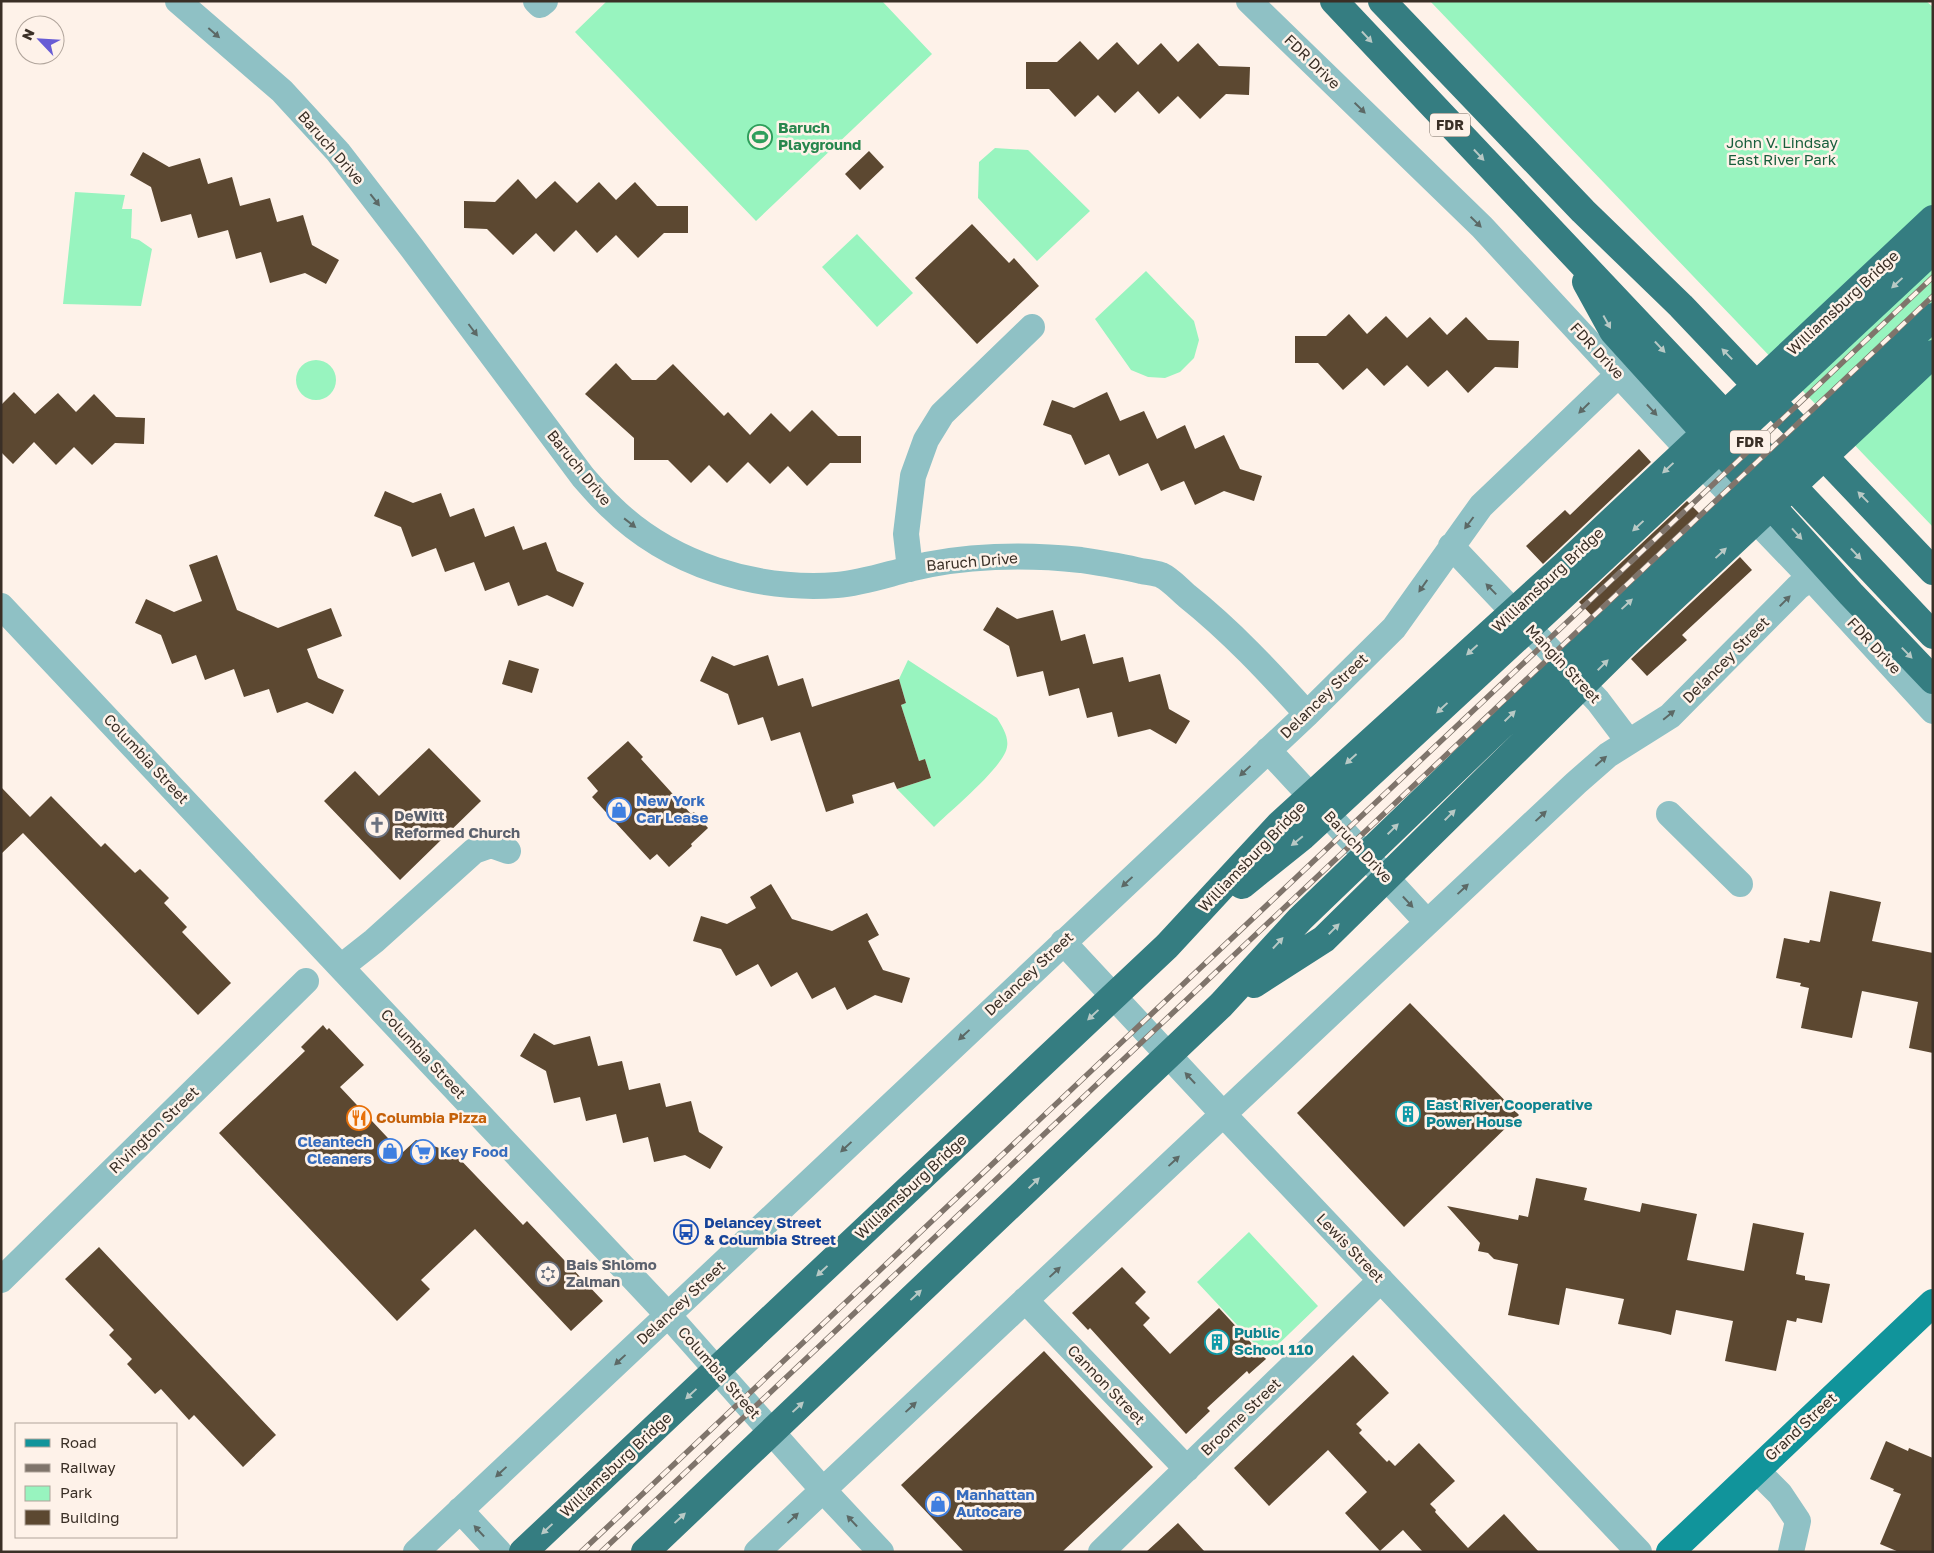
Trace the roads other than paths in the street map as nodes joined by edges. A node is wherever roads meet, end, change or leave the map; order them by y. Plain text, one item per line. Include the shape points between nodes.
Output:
1 (178, 1) edge
2 (1249, 1) edge
3 (1334, 1) edge
4 (1382, 1) edge
5 (1404, 1) edge
6 (1933, 219) edge
7 (1567, 248) junction
8 (1933, 250) edge
9 (1681, 306) junction
10 (1933, 317) edge
11 (1032, 327) dead end
12 (1933, 354) edge
13 (1619, 374) junction
14 (1451, 546) junction
15 (910, 569) junction
16 (1933, 571) edge
17 (1811, 578) junction
18 (1, 606) edge
19 (1933, 635) edge
20 (1933, 680) edge
21 (1933, 711) edge
22 (1307, 714) junction
23 (1629, 742) junction
24 (1268, 750) junction
25 (1669, 814) dead end
26 (508, 851) dead end
27 (1740, 884) dead end
28 (1427, 922) junction
29 (1064, 942) junction
30 (1167, 946) junction
31 (342, 967) junction
32 (306, 981) dead end
33 (1221, 1005) junction
34 (1223, 1114) junction
35 (1, 1280) edge
36 (1381, 1280) junction
37 (1025, 1300) junction
38 (1933, 1303) edge
39 (668, 1315) junction
40 (1187, 1469) junction
41 (1756, 1470) junction
42 (823, 1490) junction
43 (460, 1510) junction
44 (416, 1552) edge
45 (499, 1552) edge
46 (523, 1552) edge
47 (645, 1552) edge
48 (757, 1552) edge
49 (881, 1552) edge
50 (1101, 1552) edge
51 (1638, 1552) edge
52 (1670, 1552) edge
53 (1791, 1552) edge

1 -> 15 street, Baruch Drive via 282,92 338,152 583,477 611,508 645,535 687,559 725,574 762,582 798,586 838,585
2 -> 13 street, FDR Drive via 1482,227
3 -> 7 highway, FDR
4 - 9 highway, FDR via 1583,211
5 - 9 highway via 1594,199
6 -> 30 highway, Williamsburg Bridge via 1565,565 1280,824
7 -> 19 highway, FDR
7 -> 20 highway via 1613,331
8 -> 30 highway, Williamsburg Bridge via 1304,836
16 -> 9 highway, FDR
33 -> 10 highway via 1300,920 1620,610
11 - 15 street via 942,414 926,440 913,476 906,534
33 -> 12 highway via 1324,939 1629,639
13 -> 14 street, Delancey Street via 1481,506
13 -> 17 street, FDR Drive
14 -> 22 street, Delancey Street via 1394,628
23 -> 14 street, Mangin Street via 1598,700
15 - 22 street, Baruch Drive via 1000,557 1056,557 1162,575 1213,616
17 - 21 street, FDR Drive
23 -> 17 street, Delancey Street via 1670,716 1798,587
18 - 31 street, Columbia Street
22 - 24 street, Delancey Street
28 -> 23 street, Delancey Street via 1608,755
24 -> 28 street, Baruch Drive
24 -> 29 street, Delancey Street
25 - 27 street
26 - 31 street via 491,845 474,851
28 - 34 street, Delancey Street
34 -> 29 street, Lewis Street
29 -> 39 street, Delancey Street
30 -> 46 highway, Williamsburg Bridge
31 - 39 street, Columbia Street
32 - 35 street, Rivington Street
47 -> 33 highway
34 - 36 street, Lewis Street
37 -> 34 street, Delancey Street
36 - 40 street, Broome Street
36 - 51 street, Lewis Street
37 - 40 street, Cannon Street
42 -> 37 street, Delancey Street
38 - 41 main road, Grand Street
39 - 42 street, Columbia Street
39 -> 43 street, Delancey Street
40 - 50 street, Broome Street
41 - 52 main road, Grand Street
41 - 53 street via 1780,1494 1798,1521
48 -> 42 street, Delancey Street
49 -> 42 street, Columbia Street
43 - 44 street, Delancey Street
45 -> 43 street

